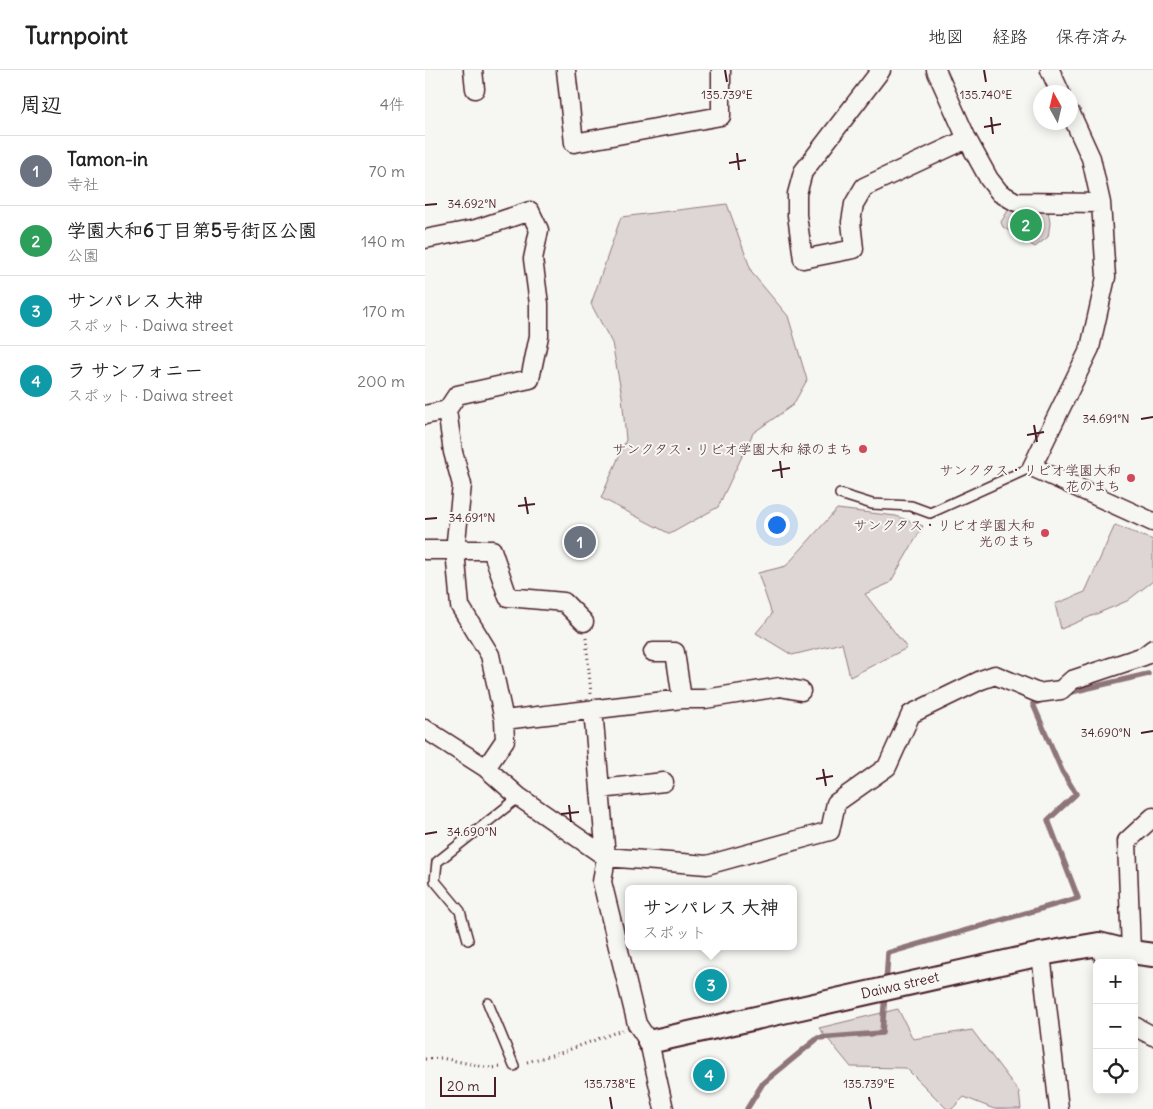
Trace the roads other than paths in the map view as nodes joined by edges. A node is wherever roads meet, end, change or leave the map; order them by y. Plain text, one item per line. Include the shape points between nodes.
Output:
1 (473, 70) edge
2 (566, 70) edge
3 (721, 70) edge
4 (881, 70) edge
5 (936, 70) edge
6 (1050, 70) edge
7 (1057, 85) edge
8 (475, 89) dead end
9 (1078, 129) edge
10 (967, 139) junction
11 (1101, 203) junction
12 (425, 239) edge
13 (447, 410) junction
14 (425, 415) edge
15 (1032, 466) junction
16 (840, 494) dead end
17 (1153, 522) edge
18 (425, 550) edge
19 (455, 550) junction
20 (584, 622) road end
21 (1153, 649) edge
22 (653, 652) dead end
23 (801, 691) dead end
24 (682, 700) junction
25 (593, 710) junction
26 (504, 720) junction
27 (425, 728) edge
28 (486, 768) junction
29 (664, 782) dead end
30 (600, 789) junction
31 (519, 797) junction
32 (1153, 818) edge
33 (606, 857) junction
34 (468, 940) dead end
35 (1041, 954) junction
36 (1103, 954) edge
37 (1142, 954) edge
38 (488, 1003) dead end
39 (1138, 1028) edge
40 (643, 1033) junction
41 (1153, 1036) edge
42 (514, 1066) road end
43 (664, 1109) edge
44 (1059, 1109) edge

1 - 8 street
2 - 3 street via 574,143 721,116
4 - 10 street via 803,172 797,194 803,259 855,249 851,222 854,204 864,187
5 - 10 street
6 - 7 street
9 - 11 street via 1091,158
10 - 11 street via 989,179 1000,193 1016,202
11 - 15 street via 1106,277 1090,348
12 - 13 street via 477,229 530,211 539,230 533,259 539,336 530,379 457,395
13 - 14 street
13 - 19 street via 461,485
15 - 16 lane via 930,513 911,506 872,504
15 - 17 street
18 - 19 street
19 - 20 street via 492,550 508,597 564,602
19 - 26 street via 460,606 490,655
21 - 33 street via 1143,656 1072,680 1061,690 1039,693 995,675 911,714 887,767 836,803 830,831 707,865
22 - 24 street via 675,652
23 - 24 street via 780,687
24 - 25 street
25 - 26 street
25 - 30 street
26 - 28 street via 505,740
27 - 28 street
28 - 31 street
29 - 30 street
30 - 33 street
31 - 33 street
31 - 34 lane via 437,862 435,881 460,911
32 - 37 street via 1127,842
33 - 40 street via 602,882
35 - 36 street, Daiwa street
35 - 40 street, Daiwa street
35 - 44 street
36 - 37 street, Daiwa street
38 - 42 lane
39 - 41 street
40 - 43 street

